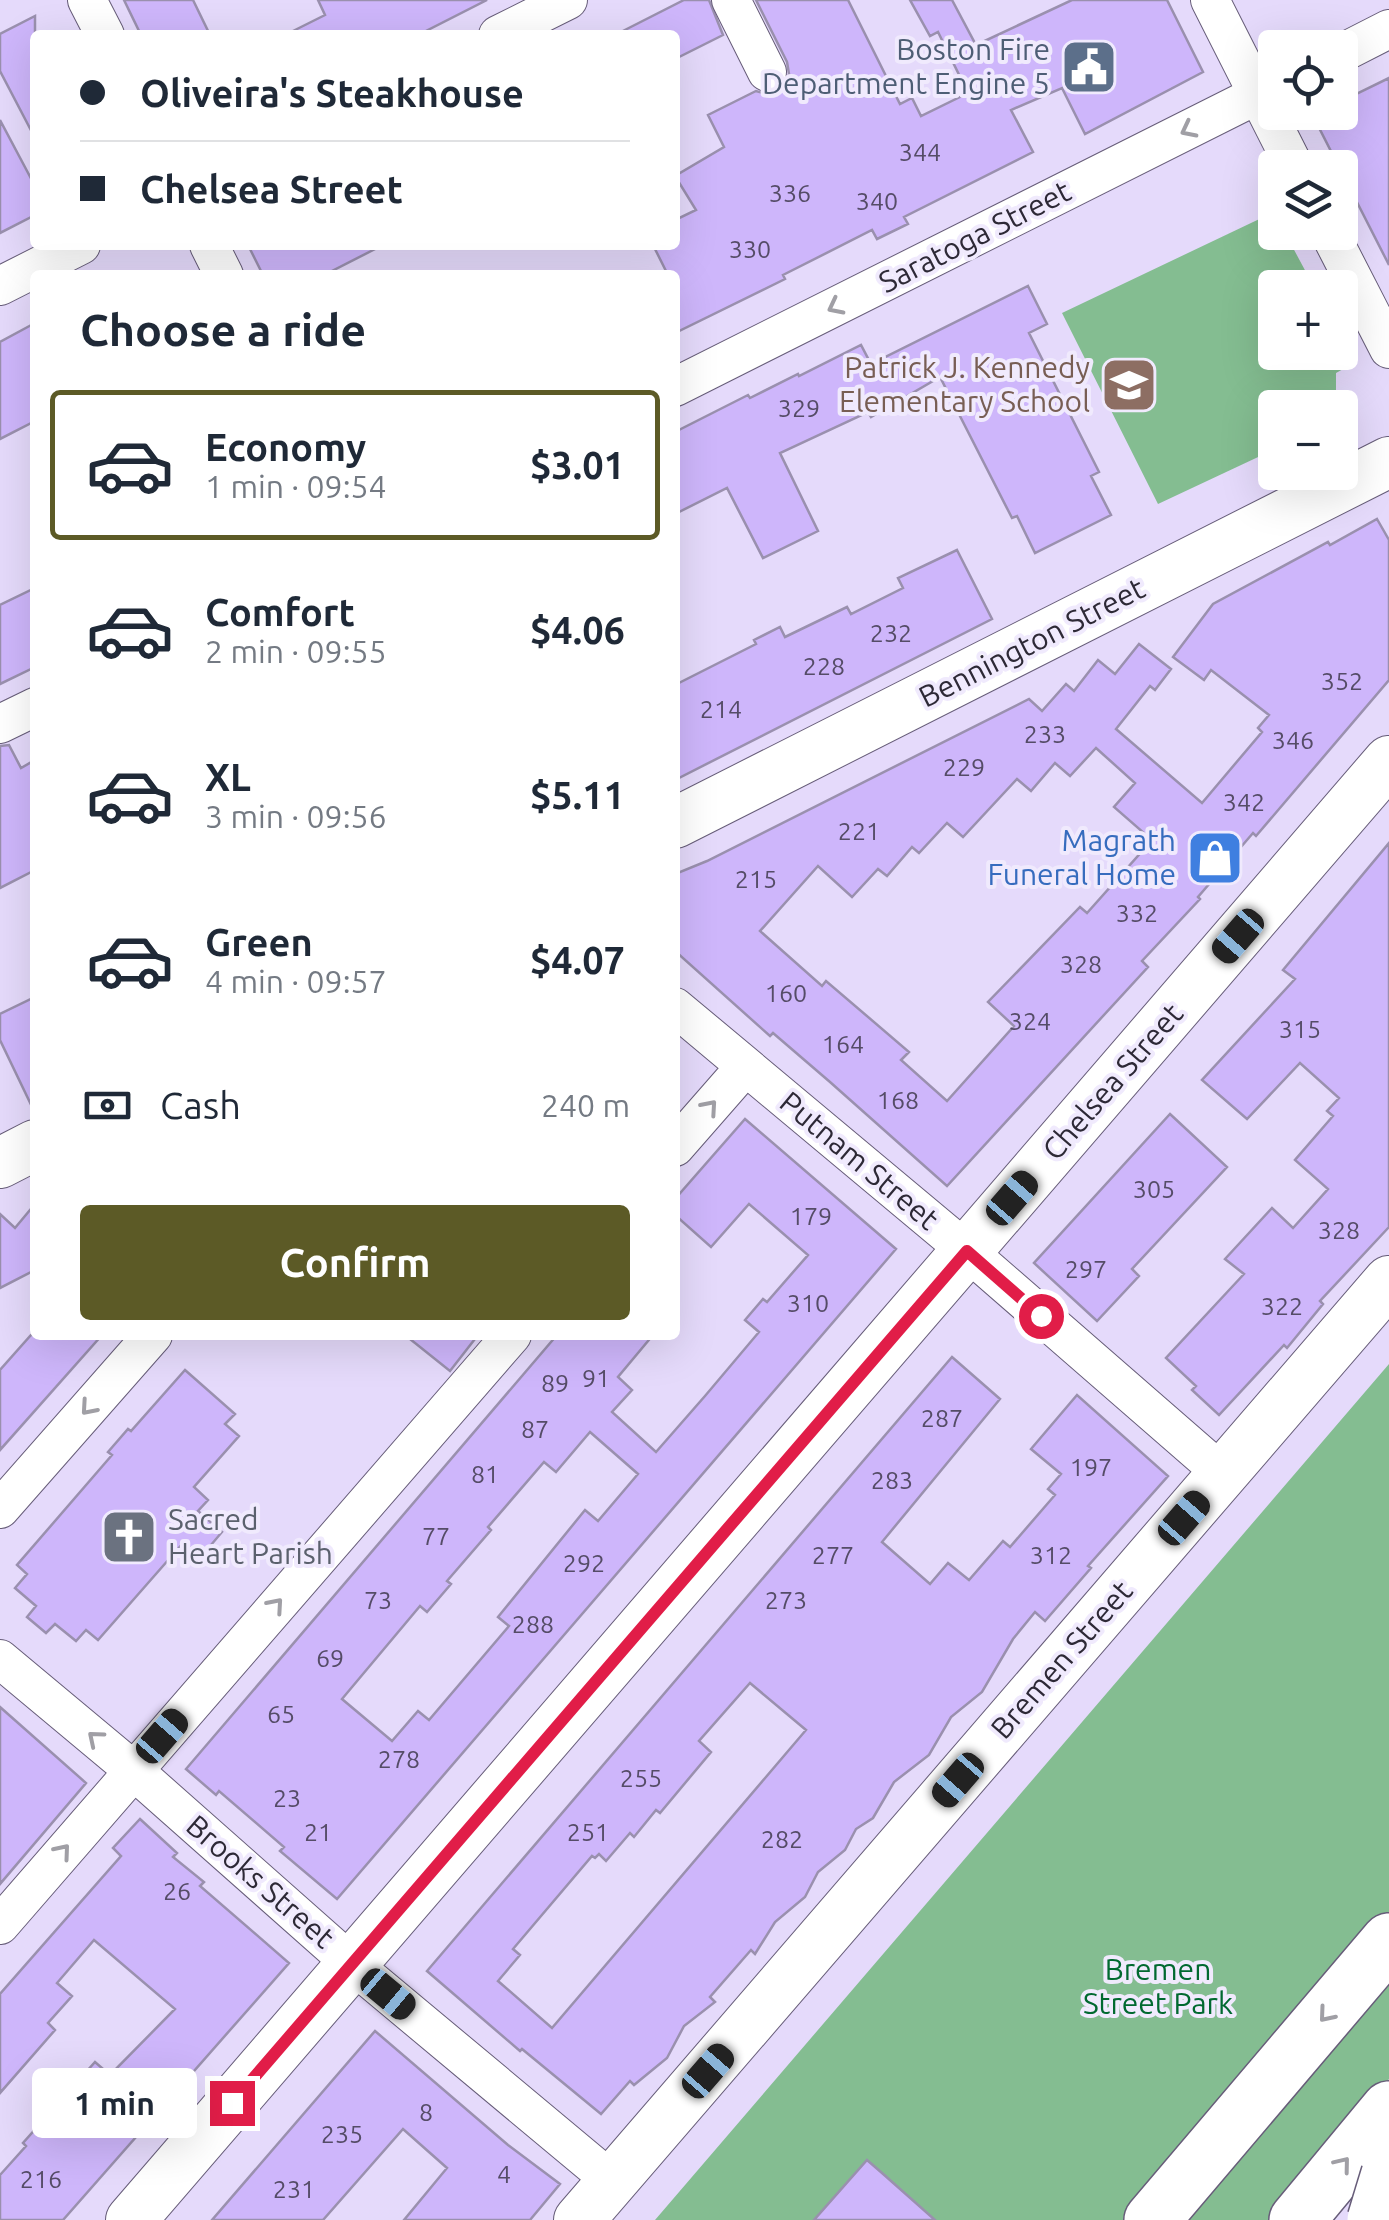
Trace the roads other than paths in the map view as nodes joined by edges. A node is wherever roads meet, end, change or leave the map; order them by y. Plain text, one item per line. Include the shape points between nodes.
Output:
1 (87, 0) edge
2 (568, 0) edge
3 (731, 0) edge
4 (1210, 0) edge
5 (1389, 29) edge
6 (102, 30) edge
7 (508, 30) edge
8 (1358, 45) edge
9 (767, 72) dead end
10 (1258, 78) edge
11 (1258, 95) edge
12 (71, 250) edge
13 (1338, 250) edge
14 (32, 270) edge
15 (30, 271) edge
16 (0, 286) edge
17 (1389, 350) edge
18 (680, 385) edge
19 (1389, 462) edge
20 (30, 709) edge
21 (0, 724) edge
22 (1389, 761) edge
23 (680, 820) edge
24 (680, 1011) edge
25 (745, 1067) junction
26 (680, 1142) edge
27 (30, 1148) edge
28 (0, 1163) edge
29 (967, 1251) junction
30 (1389, 1281) edge
31 (149, 1340) edge
32 (508, 1340) edge
33 (1223, 1474) junction
34 (0, 1509) edge
35 (0, 1659) edge
36 (133, 1770) junction
37 (0, 1925) edge
38 (1389, 1941) edge
39 (352, 1964) junction
40 (1389, 2108) edge
41 (1389, 2174) edge
42 (612, 2181) junction
43 (1389, 2205) edge
44 (131, 2220) edge
45 (579, 2220) edge
46 (1152, 2220) edge
47 (1297, 2220) edge
48 (1375, 2220) edge

1 - 6 street
2 - 7 street
3 - 9 street
4 - 10 street
5 - 8 street
11 -> 18 street, Saratoga Street
12 - 14 street
13 - 17 street
15 - 16 street
19 - 23 main road, Bennington Street
20 - 21 street
22 - 29 main road, Chelsea Street
24 - 25 street, Putnam Street
26 -> 25 street
25 - 29 street, Putnam Street
27 - 28 main road
29 - 33 street, Putnam Street
29 - 39 main road, Chelsea Street
30 - 33 main road, Bremen Street
31 -> 34 street
36 -> 32 street
33 - 42 main road, Bremen Street
36 -> 35 street, Brooks Street
37 -> 36 street
36 - 39 street, Brooks Street
38 -> 46 highway
39 - 42 street, Brooks Street
39 - 44 main road, Chelsea Street
47 -> 40 highway
41 - 48 highway, bridge
42 - 45 main road, Bremen Street
43 - 48 highway

